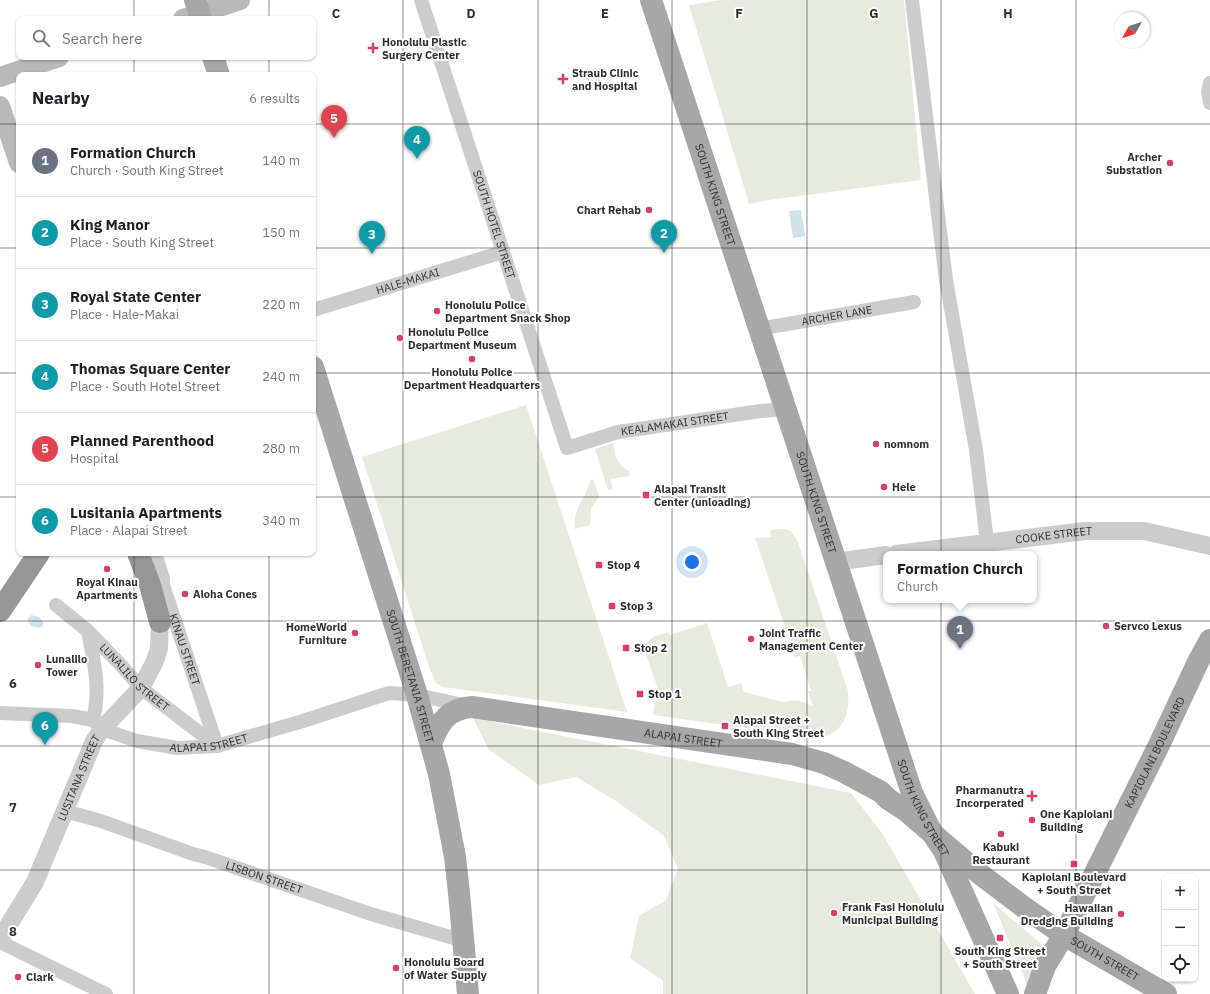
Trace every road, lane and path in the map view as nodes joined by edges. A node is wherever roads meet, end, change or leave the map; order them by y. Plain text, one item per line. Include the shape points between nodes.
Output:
1 (240, 0) edge
2 (421, 0) edge
3 (650, 0) edge
4 (912, 0) edge
5 (194, 13) edge
6 (50, 60) edge
7 (214, 60) edge
8 (218, 72) edge
9 (0, 77) edge
10 (0, 106) edge
11 (16, 155) edge
12 (502, 252) junction
13 (914, 302) dead end
14 (316, 309) edge
15 (758, 329) junction
16 (316, 376) edge
17 (785, 409) junction
18 (567, 448) joint
19 (987, 542) junction
20 (1210, 546) edge
21 (919, 551) edge
22 (883, 555) edge
23 (37, 556) edge
24 (139, 556) edge
25 (154, 556) edge
26 (835, 562) junction
27 (161, 579) junction
28 (56, 605) dead end
29 (0, 611) edge
30 (160, 622) junction
31 (88, 631) junction
32 (1210, 640) edge
33 (120, 664) junction
34 (96, 672) junction
35 (140, 688) junction
36 (417, 695) junction
37 (472, 707) junction
38 (0, 713) edge
39 (98, 725) junction
40 (431, 743) junction
41 (216, 746) junction
42 (66, 811) junction
43 (932, 833) junction
44 (1064, 935) junction
45 (0, 941) edge
46 (464, 941) junction
47 (106, 994) edge
48 (468, 994) edge
49 (1008, 994) edge
50 (1035, 994) edge
51 (1166, 994) edge

1 - 5 main road
2 - 12 street, SOUTH HOTEL STREET
3 - 15 main road, SOUTH KING STREET
4 - 19 street via 946,280 976,450
6 - 9 main road
7 - 8 main road
10 - 11 main road
12 - 14 street, HALE-MAKAI
12 - 18 street, SOUTH HOTEL STREET
13 - 15 street, ARCHER LANE
15 - 17 main road, SOUTH KING STREET
16 - 36 main road, SOUTH BERETANIA STREET
17 - 18 street, KEALAMAKAI STREET via 761,410 618,432
17 - 26 main road, SOUTH KING STREET
19 - 20 street, COOKE STREET via 1085,531 1144,531
19 - 21 street, COOKE STREET
22 - 26 street
23 - 29 highway
24 - 30 highway
25 - 27 street, KINAU STREET
26 - 43 main road, SOUTH KING STREET via 914,799
27 - 30 street, LUSITANA STREET
27 - 41 street, KINAU STREET
28 - 31 street, LUNALILO STREET
30 - 35 street, LUSITANA STREET via 155,661
31 - 33 street, LUNALILO STREET
31 - 34 street
32 - 44 main road, KAPIOLANI BOULEVARD
33 - 34 street via 110,664
33 - 35 street, LUNALILO STREET
34 - 39 street
35 - 39 street, LUSITANA STREET
35 - 41 street, LUNALILO STREET
36 - 37 street, ALAPAI STREET
36 - 40 main road, SOUTH BERETANIA STREET
36 - 41 street, ALAPAI STREET via 389,693
37 - 40 main road, ALAPAI STREET via 458,709 446,717
37 - 43 main road, ALAPAI STREET via 792,754 824,763 881,792
38 - 39 street, ALAPAI STREET via 72,716
39 - 41 street, ALAPAI STREET via 137,741 177,748
39 - 42 street, LUSITANA STREET
40 - 46 main road, SOUTH BERETANIA STREET via 455,857
42 - 45 street, LUSITANA STREET via 35,882
42 - 46 street, LISBON STREET via 371,914
43 - 44 main road, SOUTH STREET via 980,874
43 - 49 main road, SOUTH KING STREET via 944,851
44 - 50 main road, KAPIOLANI BOULEVARD via 1045,966
44 - 51 main road, SOUTH STREET
45 - 47 street
46 - 48 main road, SOUTH BERETANIA STREET

